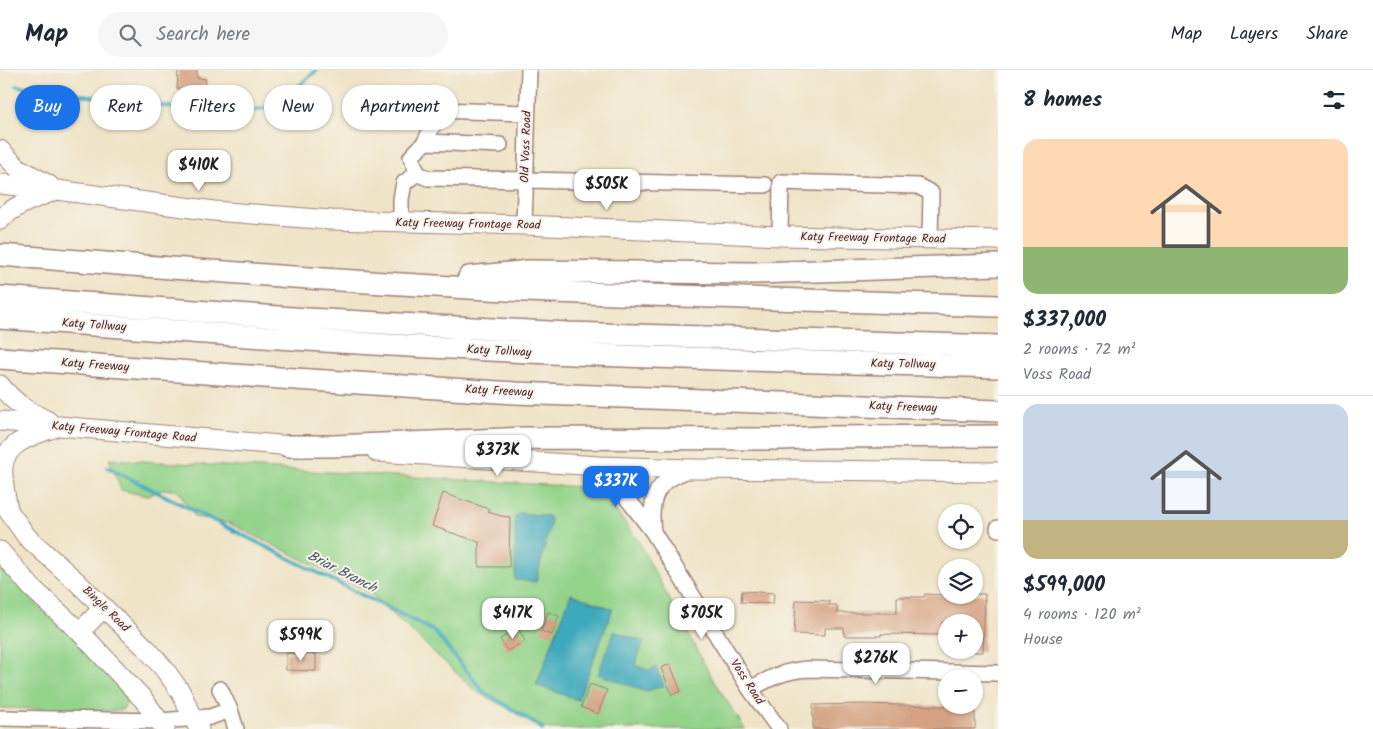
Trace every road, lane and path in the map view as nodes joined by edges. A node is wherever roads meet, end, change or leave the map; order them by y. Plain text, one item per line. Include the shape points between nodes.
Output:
1 (528, 70) edge
2 (527, 113) junction
3 (425, 142) junction
4 (500, 145) dead end
5 (0, 150) edge
6 (417, 172) junction
7 (525, 180) junction
8 (0, 184) edge
9 (765, 185) dead end
10 (57, 190) junction
11 (0, 220) edge
12 (401, 222) junction
13 (524, 225) junction
14 (780, 236) junction
15 (930, 239) junction
16 (998, 240) edge
17 (0, 255) edge
18 (998, 265) edge
19 (402, 284) junction
20 (0, 297) edge
21 (998, 306) edge
22 (0, 318) edge
23 (998, 346) edge
24 (0, 358) edge
25 (998, 367) edge
26 (0, 385) edge
27 (998, 411) edge
28 (0, 421) edge
29 (57, 426) junction
30 (998, 436) edge
31 (288, 446) junction
32 (599, 466) junction
33 (693, 469) junction
34 (998, 472) edge
35 (4, 504) edge
36 (653, 532) junction
37 (0, 551) edge
38 (104, 607) junction
39 (80, 632) junction
40 (998, 673) edge
41 (220, 689) dead end
42 (750, 689) junction
43 (230, 710) junction
44 (0, 718) edge
45 (200, 724) edge
46 (162, 725) edge
47 (236, 729) edge
48 (779, 729) edge

1 - 2 street, Old Voss Road
2 - 3 street via 438,110
2 - 7 street, Old Voss Road
3 - 4 street
3 - 6 street via 411,157
5 - 10 main road via 18,168
6 - 7 street via 428,178
6 - 12 street via 404,183
7 - 9 street
7 - 13 street, Old Voss Road
8 - 10 main road, Katy Freeway Frontage Road
10 - 11 main road via 16,207
10 - 12 main road, Katy Freeway Frontage Road via 214,211
12 - 13 main road, Katy Freeway Frontage Road
13 - 14 main road, Katy Freeway Frontage Road
14 - 15 main road, Katy Freeway Frontage Road
14 - 15 street via 781,182 918,186 931,193
15 - 16 main road, Katy Freeway Frontage Road
17 - 19 highway
18 - 19 highway via 754,273 529,271
19 - 21 highway via 652,296
20 - 23 highway, Katy Tollway via 307,319 568,333
22 - 25 highway, Katy Tollway via 507,351
24 - 27 highway, Katy Freeway via 476,390
26 - 29 main road via 24,409
28 - 29 main road, Katy Freeway Frontage Road
29 - 31 main road, Katy Freeway Frontage Road
29 - 35 main road via 11,449 3,467
30 - 31 highway via 534,438
31 - 32 main road, Katy Freeway Frontage Road
32 - 33 main road, Katy Freeway Frontage Road
32 - 36 street, Voss Road
33 - 34 main road, Katy Freeway Frontage Road
33 - 36 street, Voss Road via 670,478 654,496
35 - 38 main road, Bingle Road via 27,537
36 - 42 street, Voss Road
37 - 39 main road via 32,588
38 - 39 main road
38 - 45 main road, Bingle Road via 165,670
39 - 46 main road via 143,699
40 - 42 street via 792,670
41 - 43 street
42 - 48 street, Voss Road
43 - 45 street
43 - 47 street
44 - 46 street
45 - 46 street

